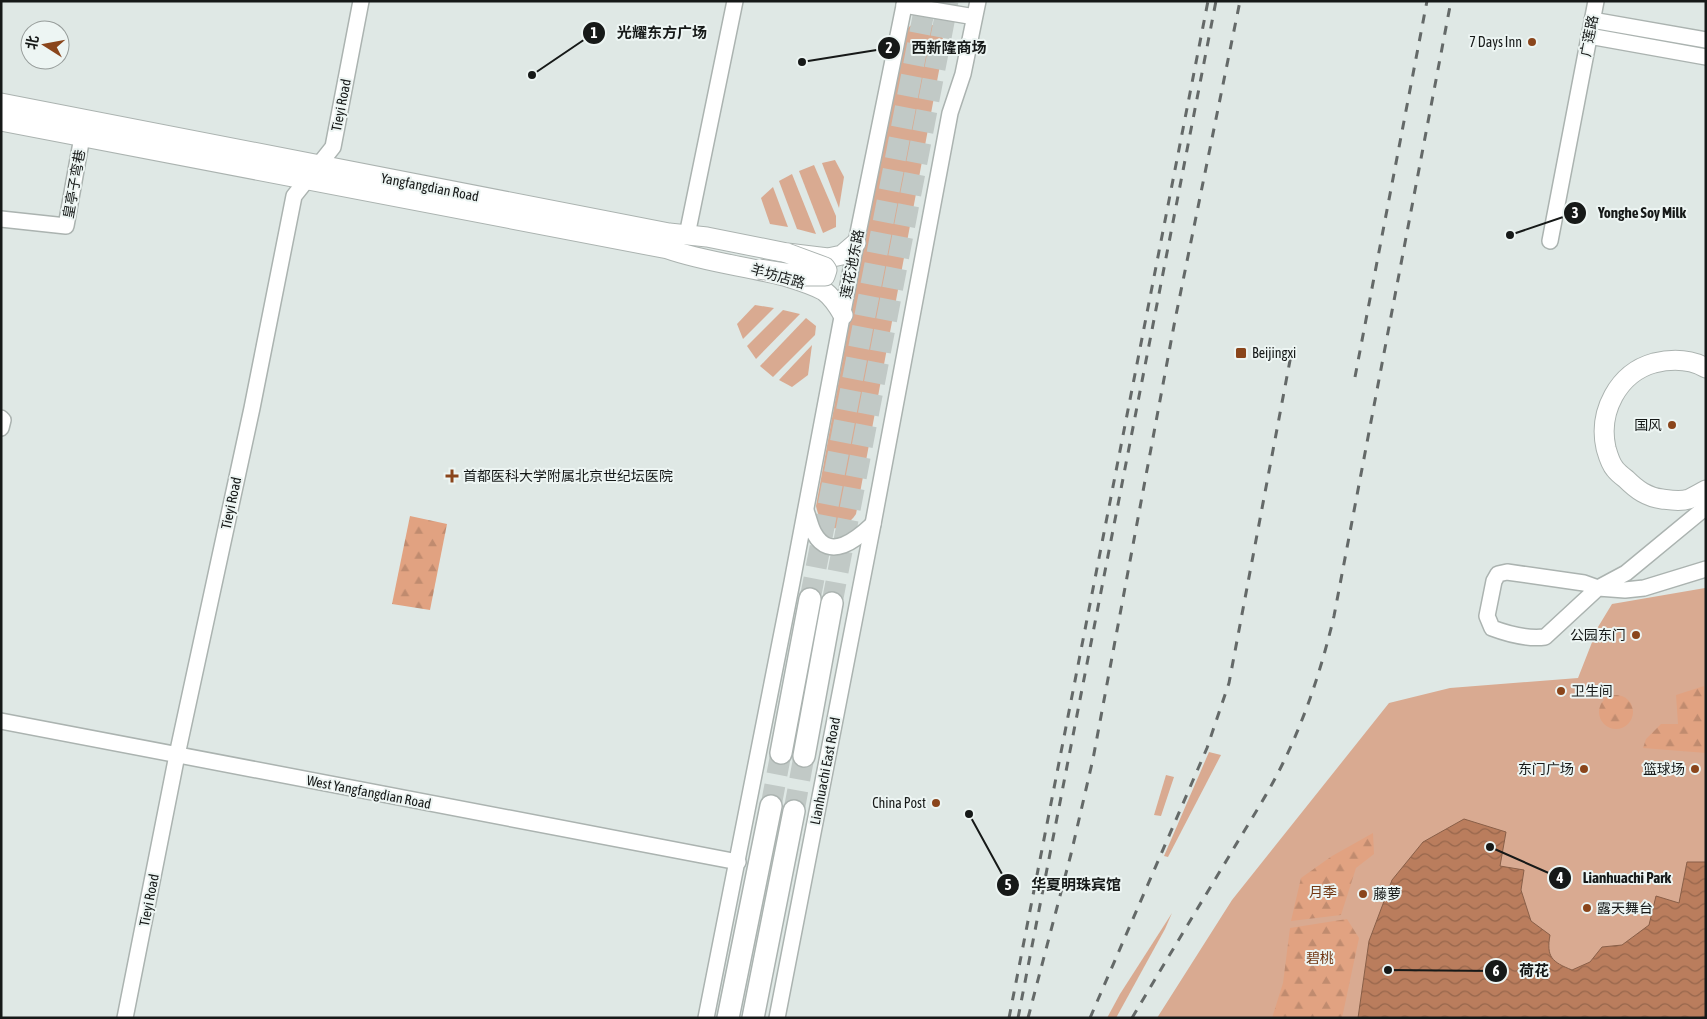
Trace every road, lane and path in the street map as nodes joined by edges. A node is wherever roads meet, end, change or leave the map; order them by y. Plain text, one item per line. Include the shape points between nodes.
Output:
1 (360, 1) edge
2 (735, 1) edge
3 (978, 1) edge
4 (1596, 1) edge
5 (905, 3) edge
6 (970, 9) edge
7 (1591, 28) junction
8 (1706, 40) edge
9 (1706, 47) edge
10 (1706, 57) edge
11 (1, 103) edge
12 (950, 113) junction
13 (1, 121) edge
14 (82, 137) junction
15 (314, 172) junction
16 (1, 219) edge
17 (687, 235) junction
18 (1550, 241) dead end
19 (852, 247) junction
20 (787, 252) junction
21 (702, 259) joint
22 (759, 269) junction
23 (839, 309) junction
24 (1706, 368) edge
25 (1, 418) edge
26 (1, 428) edge
27 (1706, 490) edge
28 (1706, 508) edge
29 (806, 509) junction
30 (873, 524) junction
31 (1706, 569) edge
32 (1598, 588) junction
33 (810, 599) tunnel mouth
34 (832, 603) tunnel mouth
35 (1, 721) edge
36 (781, 753) tunnel mouth
37 (177, 755) junction
38 (804, 756) tunnel mouth
39 (771, 806) tunnel mouth
40 (794, 811) tunnel mouth
41 (738, 862) junction
42 (125, 1018) edge
43 (706, 1018) edge
44 (728, 1018) edge
45 (753, 1018) edge
46 (777, 1018) edge

1 - 15 street, Tieyi Road via 333,148
2 - 17 street
3 - 12 street via 963,74
4 - 7 street, 广莲路
5 - 6 street
5 - 19 street, 莲花池东路
6 - 12 street
7 - 8 street
7 - 9 street
7 - 10 street
7 - 18 street, 广莲路
11 - 15 main road, Yangfangdian Road
12 - 30 street
13 - 14 main road, Yangfangdian Road
14 - 15 main road, Yangfangdian Road
14 - 16 street, 皇亭子弯巷 via 66,226
15 - 17 main road, Yangfangdian Road
15 - 21 main road, Yangfangdian Road via 445,207 668,249
15 - 37 street, Tieyi Road via 294,196
17 - 20 main road, Yangfangdian Road
19 - 20 main road, Yangfangdian Road, bridge via 842,255 828,258
19 - 23 street, 莲花池东路
20 - 22 main road, bridge via 825,266 828,270 825,276
21 - 22 main road, 羊坊店路
22 - 23 main road, 羊坊店路, bridge via 824,291
23 - 29 street, 莲花池东路
24 - 27 main road via 1681,360 1665,360 1646,366 1626,379 1613,395 1605,415 1604,437 1608,456 1615,468 1638,491 1672,501 1688,499
25 - 26 street
28 - 32 street via 1626,573
29 - 30 street via 815,534 828,545 847,545
29 - 41 street, 莲花池东路
30 - 46 street, Lianhuachi East Road
31 - 32 street via 1644,588
32 - 32 street via 1584,583 1506,572 1498,574 1487,616 1492,628 1500,632 1545,637
33 - 36 highway
34 - 38 highway, Lianhuachi East Road
35 - 37 street, West Yangfangdian Road
37 - 41 street, West Yangfangdian Road
37 - 42 street, Tieyi Road
39 - 44 highway
40 - 45 highway, Lianhuachi East Road
41 - 43 street

